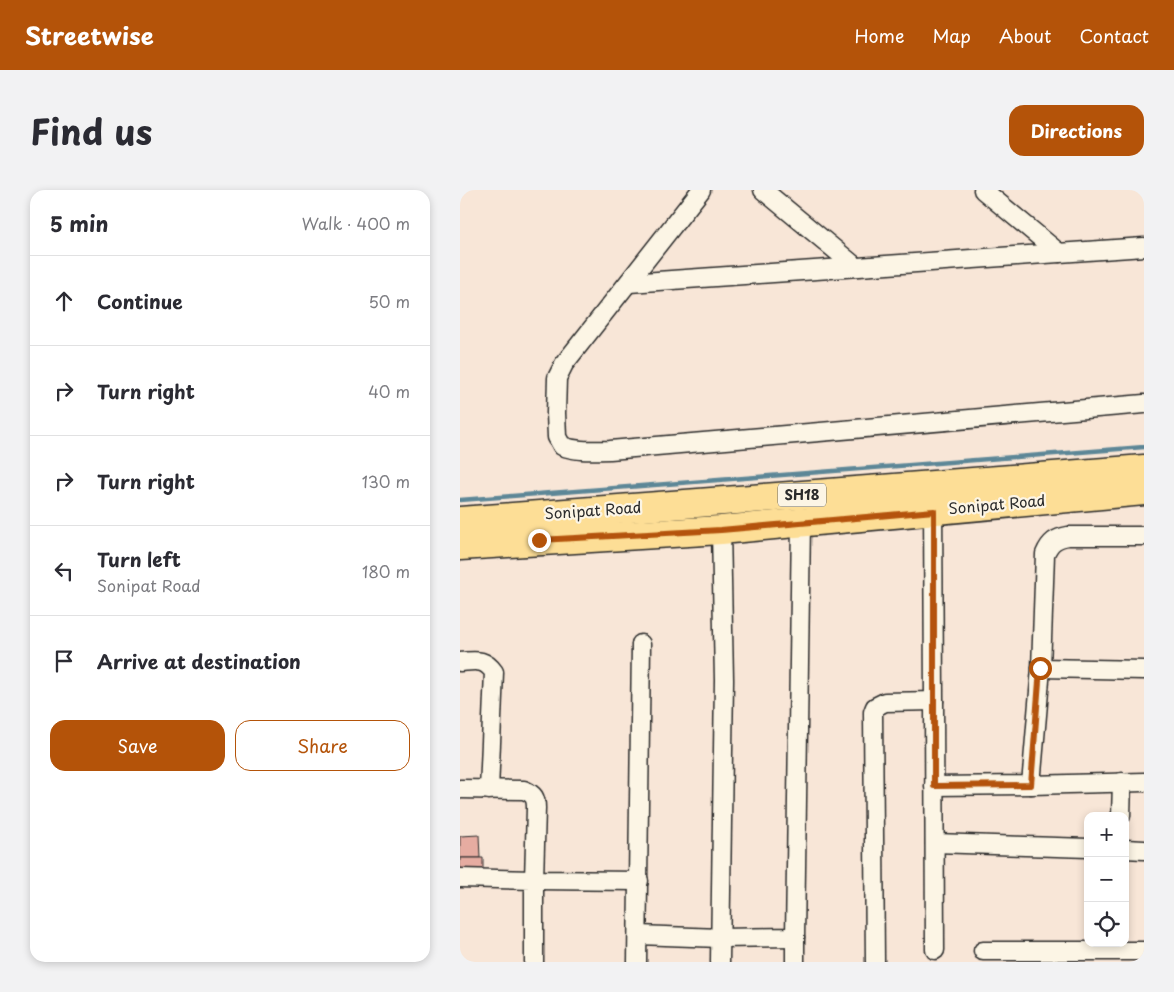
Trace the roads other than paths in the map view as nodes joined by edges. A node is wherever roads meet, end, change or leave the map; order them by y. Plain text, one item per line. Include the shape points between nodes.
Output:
1 (701, 190) edge
2 (763, 190) edge
3 (982, 190) edge
4 (1144, 247) edge
5 (1059, 253) junction
6 (856, 267) junction
7 (629, 283) junction
8 (1144, 404) edge
9 (1144, 469) edge
10 (1144, 491) edge
11 (933, 498) junction
12 (460, 521) edge
13 (801, 523) junction
14 (721, 530) junction
15 (1144, 536) edge
16 (460, 546) edge
17 (641, 644) dead end
18 (460, 662) edge
19 (1040, 668) junction
20 (1144, 670) edge
21 (934, 701) junction
22 (1122, 782) junction
23 (1144, 782) edge
24 (1031, 785) junction
25 (934, 786) junction
26 (460, 789) edge
27 (489, 790) junction
28 (1121, 812) edge
29 (934, 843) junction
30 (1084, 848) edge
31 (1129, 849) edge
32 (1144, 850) edge
33 (460, 878) edge
34 (534, 880) junction
35 (639, 881) junction
36 (638, 935) junction
37 (795, 937) junction
38 (720, 938) junction
39 (1118, 947) edge
40 (935, 950) dead end
41 (983, 951) dead end
42 (1144, 951) edge
43 (534, 962) edge
44 (637, 962) edge
45 (720, 962) edge
46 (795, 962) edge
47 (875, 962) edge

1 - 7 street
2 - 6 street
3 - 5 street
4 - 5 street
5 - 6 street
6 - 7 street
7 - 8 street via 564,364 557,378 557,438 562,446 610,450
9 - 11 main road, Sonipat Road / SH18
10 - 11 main road, Sonipat Road / SH18
11 - 12 main road, Sonipat Road / SH18
11 - 13 main road, Sonipat Road / SH18
11 - 21 street
13 - 14 main road, Sonipat Road / SH18
13 - 37 street
14 - 16 main road, Sonipat Road / SH18
14 - 38 street via 724,680
15 - 19 street via 1068,536 1049,544 1045,554
17 - 35 street
18 - 27 street via 481,661 494,672
19 - 20 street
19 - 24 street
21 - 25 street
21 - 47 street via 885,702 875,707 873,712
22 - 23 street
22 - 24 street
22 - 28 street
24 - 25 street
25 - 29 street
26 - 27 street
27 - 34 street via 524,790 536,799
29 - 30 street
29 - 40 street
31 - 32 street
33 - 34 street
34 - 35 street
34 - 43 street
35 - 36 street
36 - 38 street
36 - 44 street
37 - 38 street
37 - 46 street
38 - 45 street
39 - 41 street
39 - 42 street

